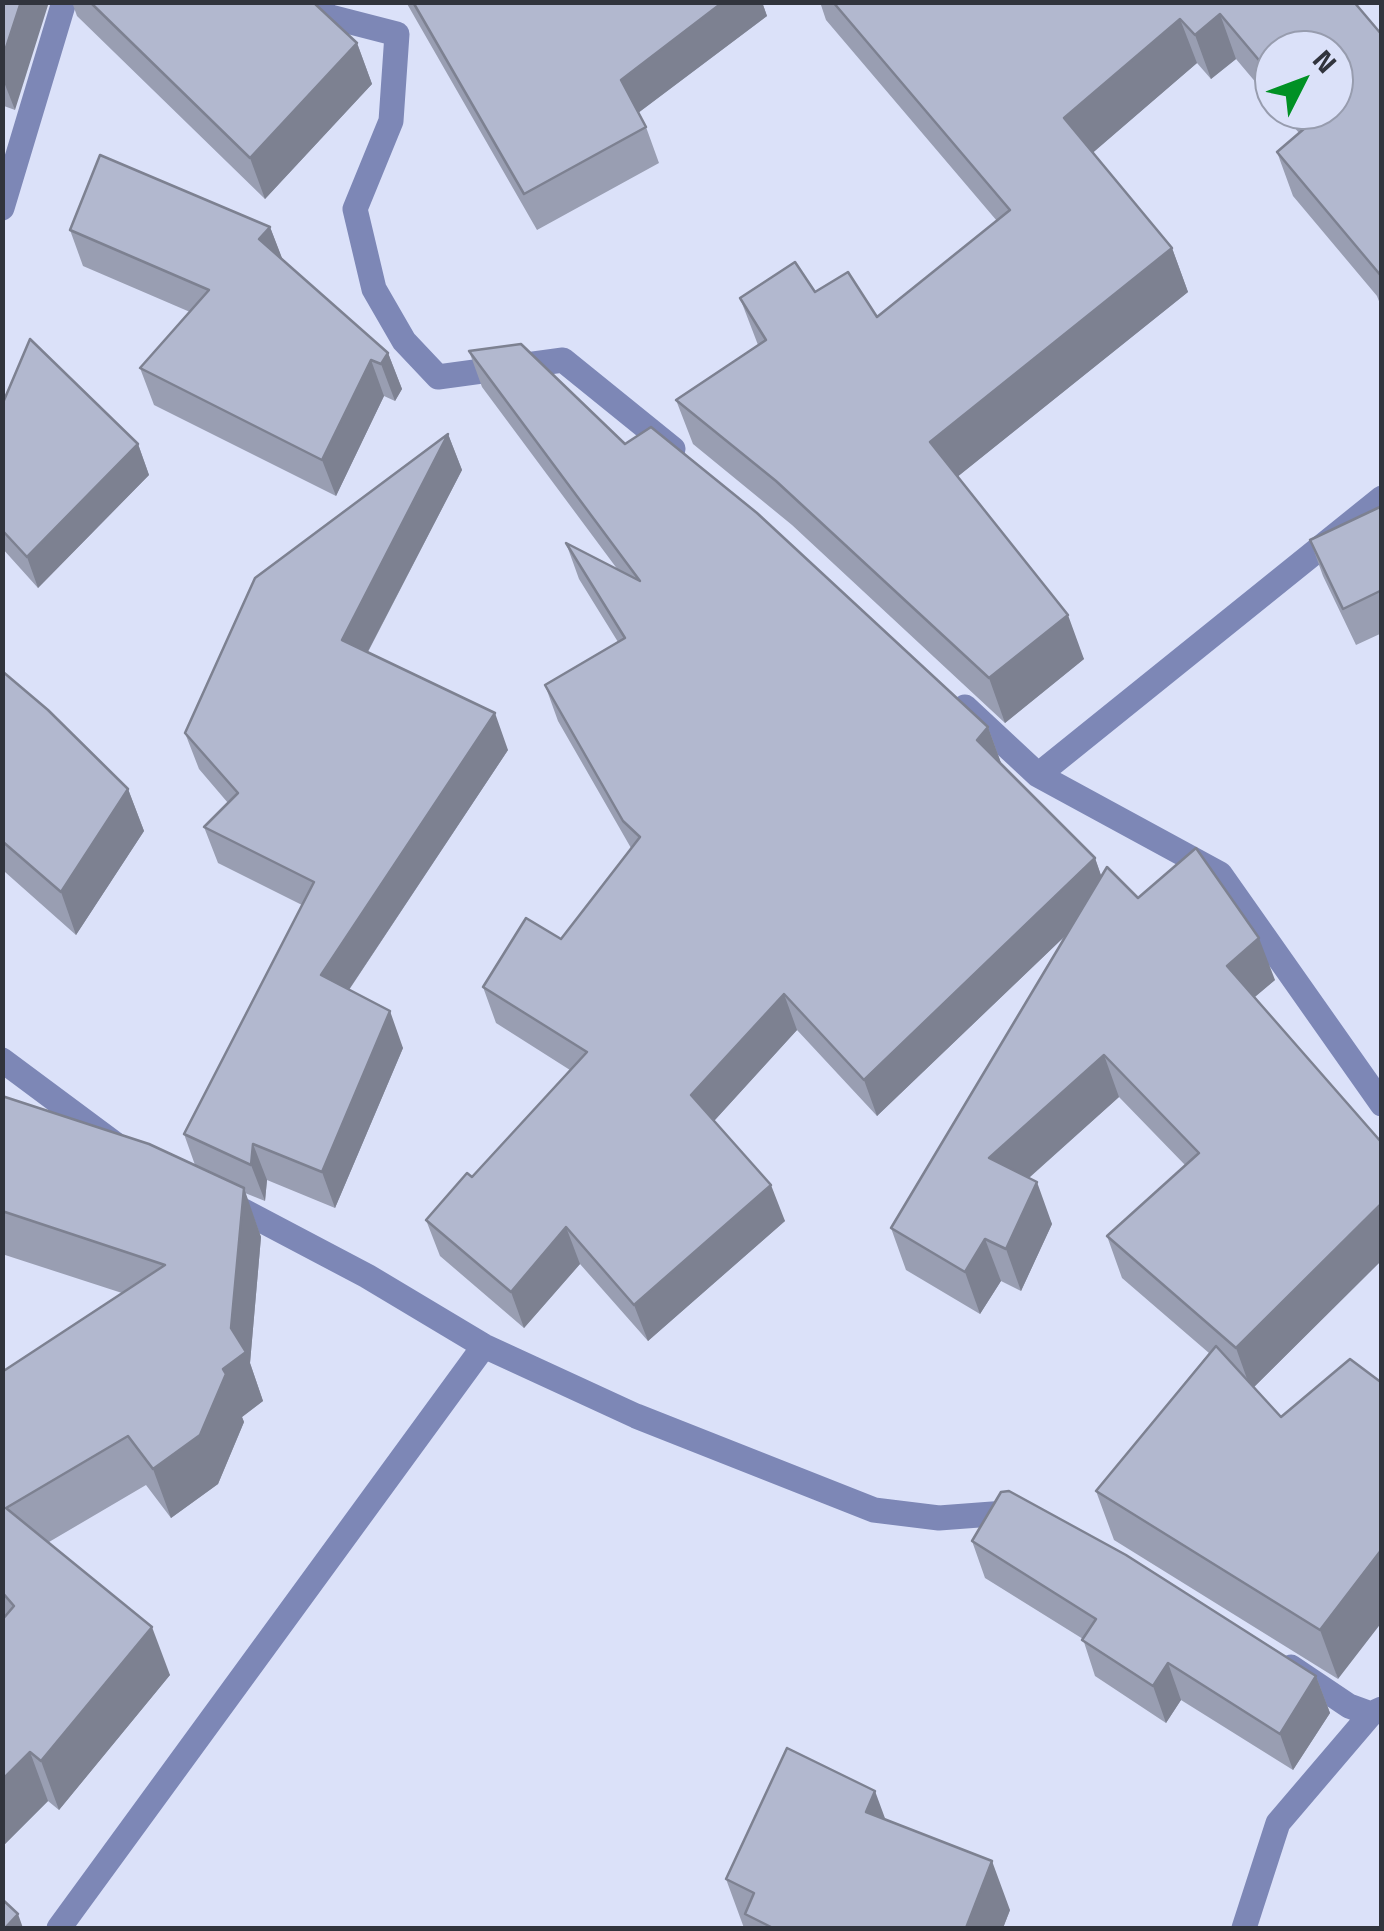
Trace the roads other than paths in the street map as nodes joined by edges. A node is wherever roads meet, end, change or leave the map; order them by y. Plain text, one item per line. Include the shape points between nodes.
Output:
1 (64, 2) edge
2 (319, 2) edge
3 (2, 208) edge
4 (690, 464) edge
5 (1382, 498) edge
6 (952, 696) edge
7 (1038, 776) junction
8 (2, 1060) edge
9 (1382, 1104) edge
10 (138, 1162) edge
11 (190, 1185) edge
12 (484, 1346) junction
13 (1044, 1521) edge
14 (1265, 1650) edge
15 (1376, 1712) edge
16 (59, 1928) edge
17 (1244, 1928) edge

1 - 3 street
2 - 4 street via 327,16 397,34 390,121 354,209 374,289 404,342 438,378 563,360
5 - 7 street
6 - 7 street
7 - 9 street via 1220,874
8 - 10 street
11 - 12 street via 260,1216
12 - 13 street via 636,1416 874,1510 939,1518 1026,1512
12 - 16 street
14 - 15 street via 1349,1706
15 - 17 street via 1278,1823

